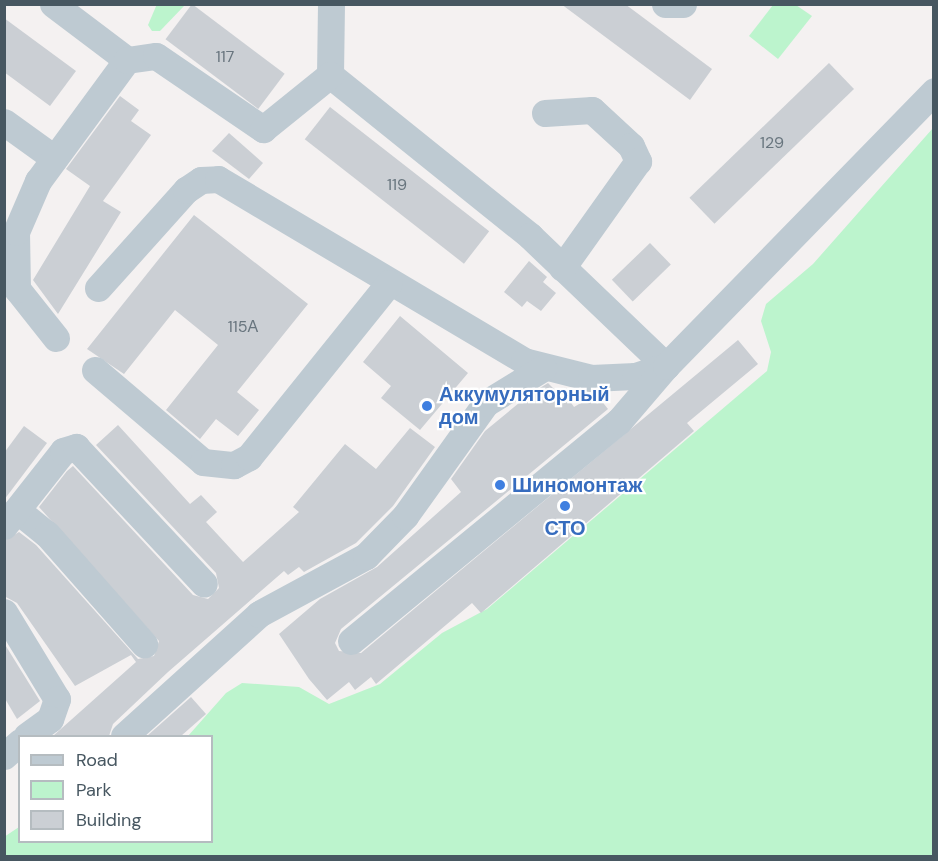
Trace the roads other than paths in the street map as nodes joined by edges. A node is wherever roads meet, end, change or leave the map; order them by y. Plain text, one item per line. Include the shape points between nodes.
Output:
1 (53, 4) edge
2 (331, 4) edge
3 (665, 4) edge
4 (683, 4) edge
5 (127, 60) junction
6 (330, 75) junction
7 (933, 91) edge
8 (544, 112) dead end
9 (5, 123) edge
10 (54, 158) junction
11 (10, 240) edge
12 (562, 268) junction
13 (389, 283) junction
14 (98, 288) dead end
15 (56, 338) dead end
16 (666, 366) junction
17 (543, 368) junction
18 (95, 370) dead end
19 (11, 518) edge
20 (204, 584) dead end
21 (4, 612) edge
22 (351, 641) dead end
23 (144, 644) dead end
24 (24, 735) edge
25 (125, 735) edge

1 - 5 street
2 - 6 street
3 - 4 street
5 - 6 street via 156,56 263,129
5 - 10 street
6 - 12 street
7 - 16 street
8 - 12 street via 592,110 630,146 638,161
9 - 10 street
10 - 11 street
11 - 15 street via 17,289
12 - 16 street
13 - 14 street via 218,179 201,180 186,190
13 - 17 street
13 - 18 street via 249,457 234,465 203,462
16 - 17 street via 610,378
16 - 22 street via 618,422
17 - 25 street via 486,403 405,516 366,556 259,615
19 - 20 street via 63,451 76,447
19 - 23 street via 46,534
21 - 24 street via 57,699 57,711

